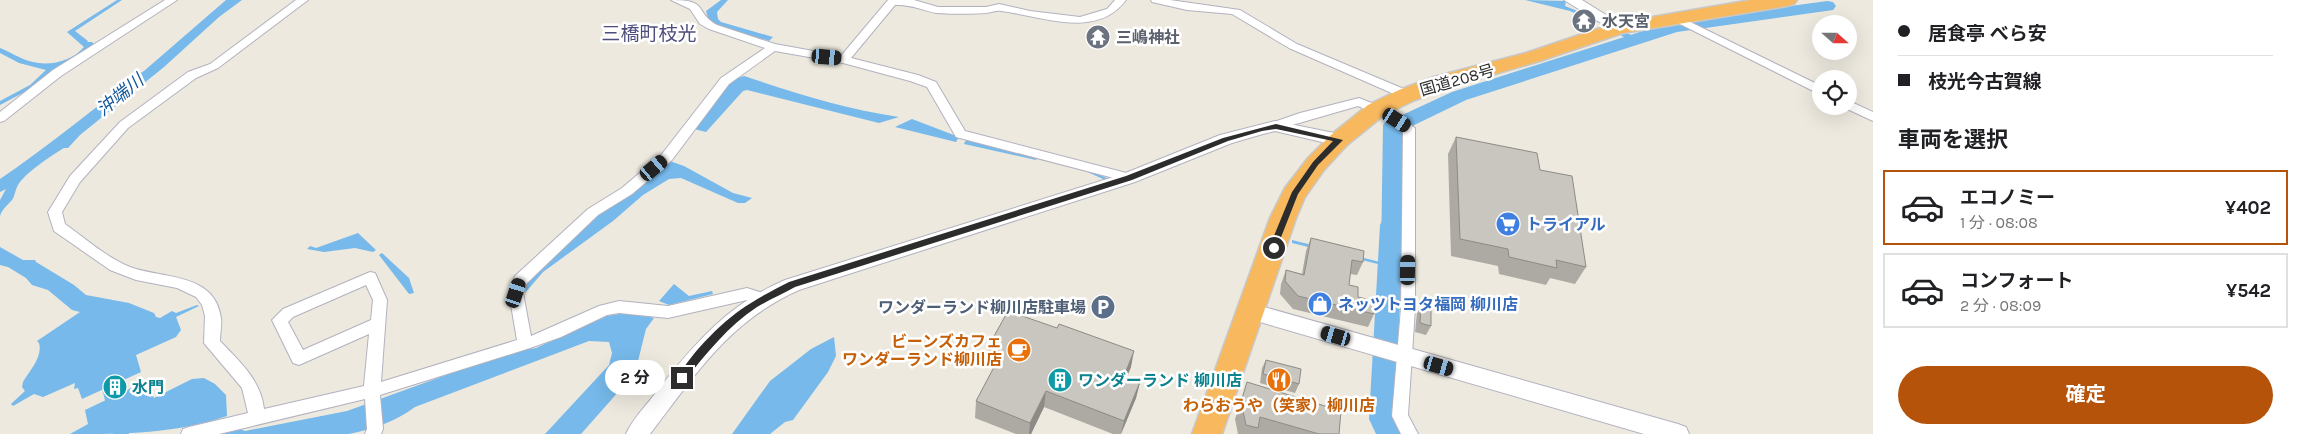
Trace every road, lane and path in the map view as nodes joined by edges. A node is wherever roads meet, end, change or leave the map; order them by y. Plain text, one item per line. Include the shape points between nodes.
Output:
1 (172, 0) edge
2 (303, 0) edge
3 (676, 0) edge
4 (1121, 0) edge
5 (1156, 0) edge
6 (1571, 0) edge
7 (1787, 0) edge
8 (1678, 19) junction
9 (1619, 28) junction
10 (774, 47) junction
11 (844, 60) junction
12 (1812, 86) edge
13 (1407, 95) junction
14 (1857, 109) edge
15 (1381, 112) junction
16 (0, 118) edge
17 (1873, 118) edge
18 (1276, 126) junction
19 (1339, 140) junction
20 (1129, 178) junction
21 (764, 299) junction
22 (1250, 311) junction
23 (378, 323) junction
24 (526, 344) junction
25 (1404, 355) junction
26 (372, 391) junction
27 (258, 418) junction
28 (374, 432) edge
29 (189, 434) edge
30 (637, 434) edge
31 (1207, 434) edge
32 (1410, 434) edge
33 (1678, 434) edge

1 - 16 street via 57,73
2 - 27 street via 214,66 192,75 124,125 75,180 55,212 59,227 124,270 200,291 213,315 212,343 250,384
3 - 10 street via 694,6 704,22 713,27
4 - 11 street via 1111,11 1080,20 999,7 938,10 895,1
5 - 13 street via 1236,12 1293,46
6 - 9 main road
7 - 8 highway, 国道208号
8 - 9 highway, 国道208号
8 - 12 street
9 - 13 highway, 国道208号
10 - 11 street
10 - 24 street via 725,81 668,157 627,191 593,212 520,280 516,293
11 - 20 street via 932,85 960,134
13 - 15 highway, 国道208号
14 - 17 street
15 - 18 street via 1359,102
15 - 19 highway, 国道208号
15 - 25 street via 1409,128 1408,308
18 - 19 main road
18 - 20 main road via 1226,139
19 - 22 highway, 国道208号 via 1294,194
20 - 21 main road via 792,284
21 - 24 street via 748,294 668,312 619,307 604,310
21 - 30 main road via 730,323 704,350
22 - 25 main road
22 - 31 highway, 国道208号
23 - 23 street via 299,359 280,320 288,312 370,277 380,300
23 - 26 street
24 - 26 street
25 - 32 street via 1400,416
25 - 33 main road
26 - 27 street
26 - 28 street
27 - 29 street

